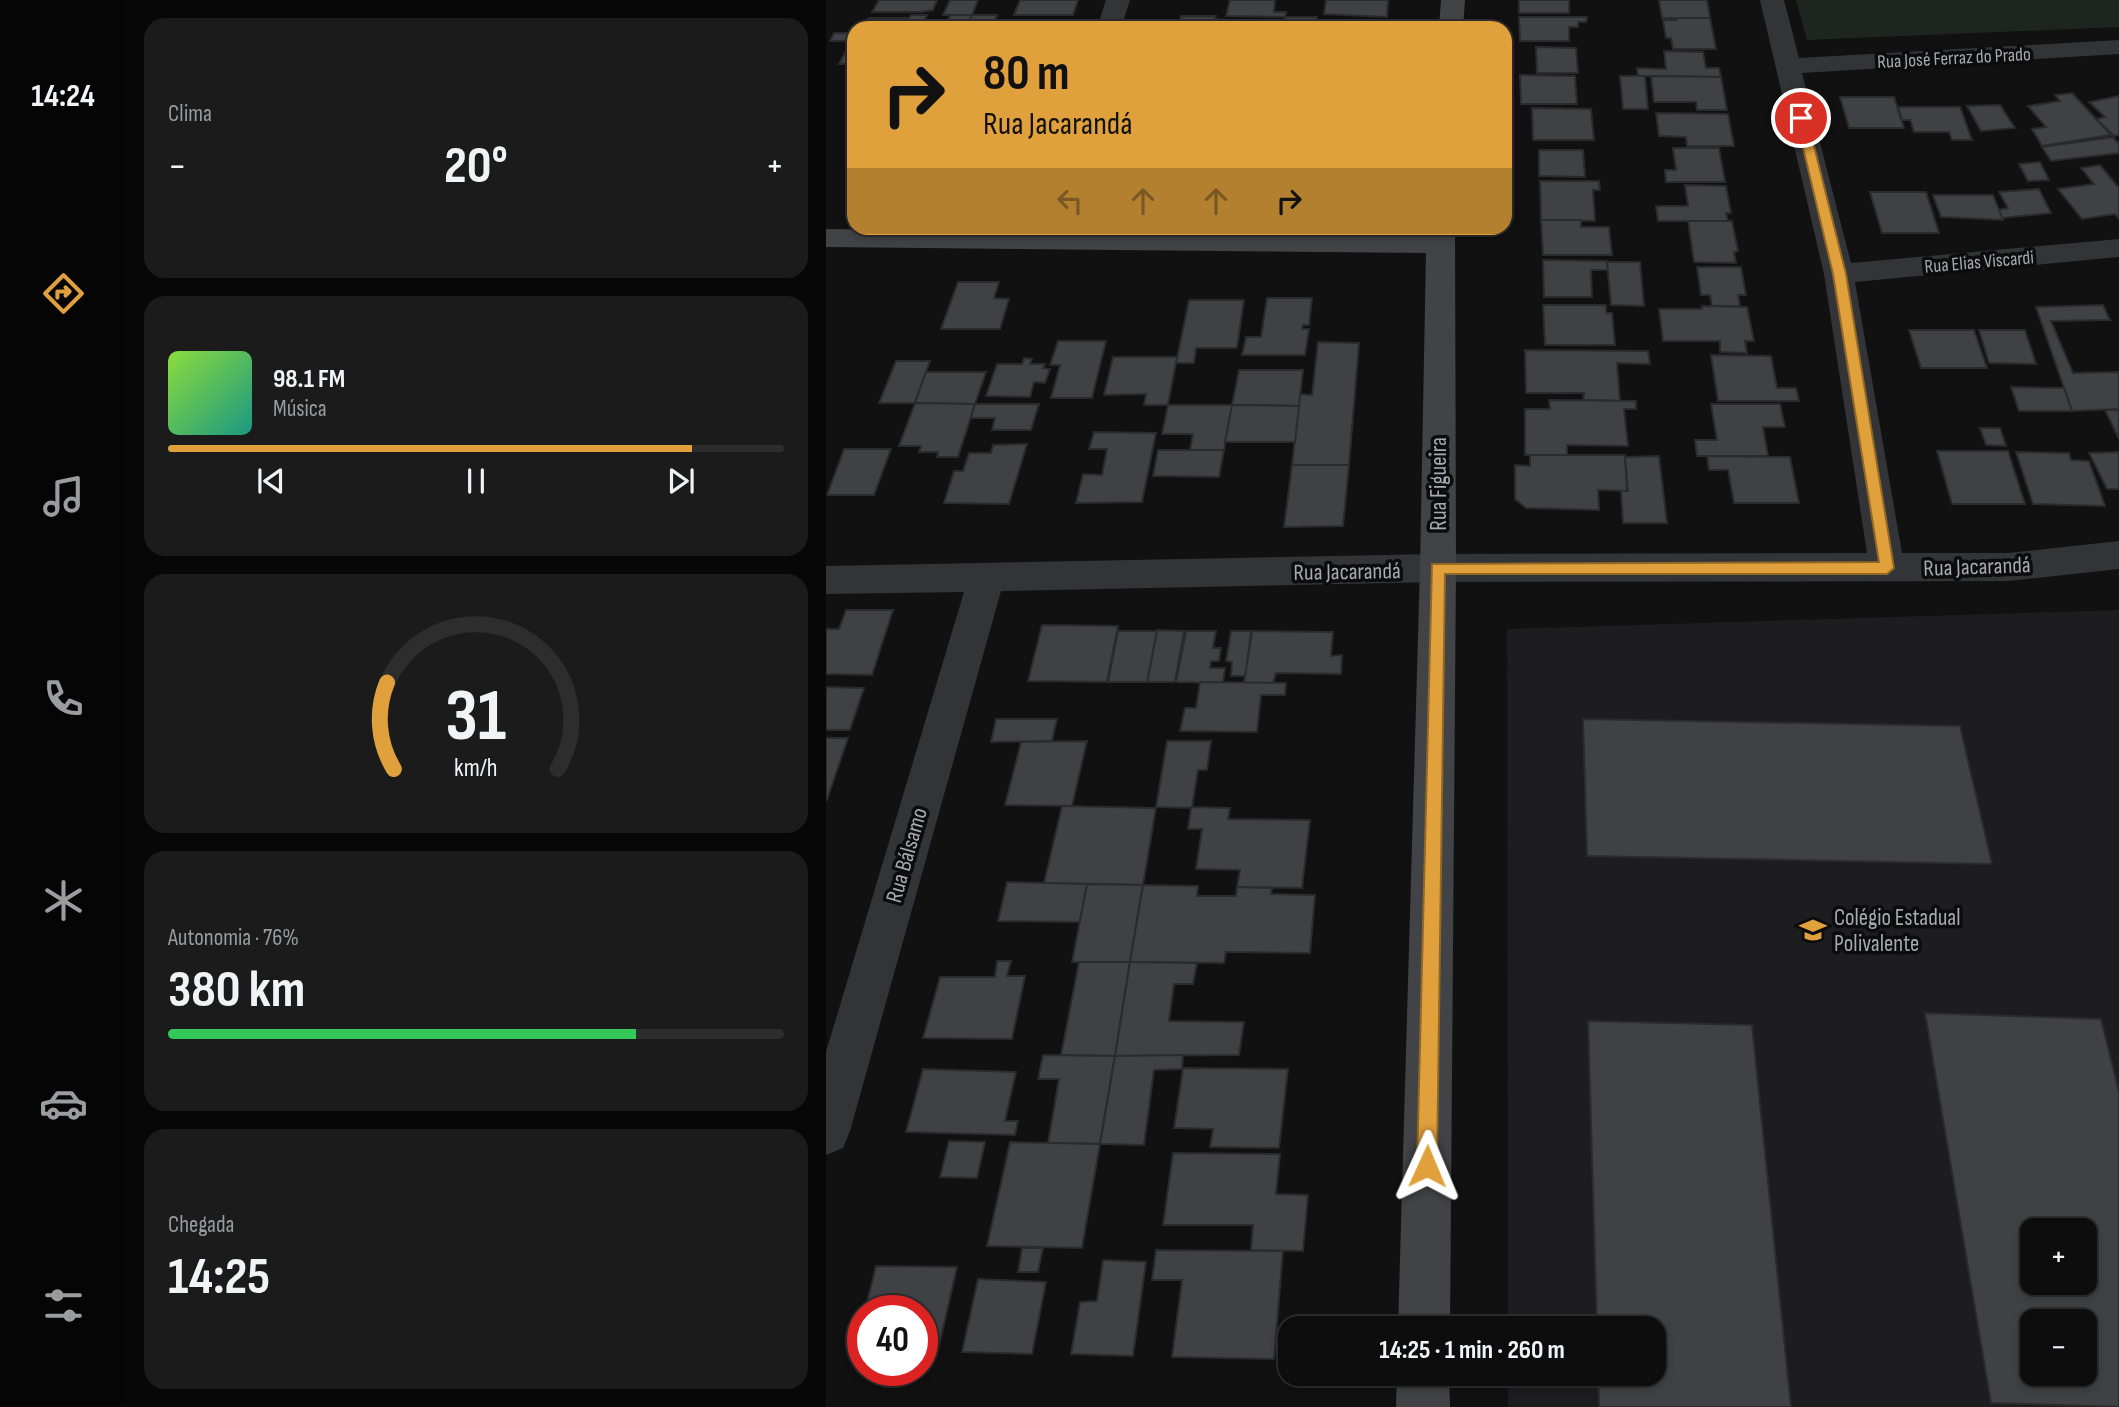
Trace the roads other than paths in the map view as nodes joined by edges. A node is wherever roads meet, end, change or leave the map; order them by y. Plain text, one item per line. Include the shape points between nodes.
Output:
1 (1118, 0) edge
2 (1452, 0) edge
3 (1772, 0) edge
4 (1111, 21) edge
5 (1451, 21) edge
6 (2119, 47) edge
7 (1788, 66) junction
8 (988, 235) edge
9 (1241, 235) edge
10 (1440, 236) edge
11 (826, 238) edge
12 (2119, 248) edge
13 (1839, 274) junction
14 (2119, 555) edge
15 (1438, 568) junction
16 (1887, 568) junction
17 (986, 579) junction
18 (826, 580) edge
19 (826, 1131) edge
20 (1424, 1316) edge
21 (1423, 1386) edge
22 (1423, 1407) edge

1 - 4 street
2 - 5 street
3 - 7 street
6 - 7 street, Rua José Ferraz do Prado
7 - 13 street
8 - 11 street
9 - 10 street
10 - 15 street, Rua Figueira
12 - 13 street, Rua Elias Viscardi
13 - 16 street
14 - 16 street, Rua Jacarandá via 2008,567
15 - 16 street, Rua Jacarandá
15 - 17 street, Rua Jacarandá
15 - 20 street, Rua Figueira
17 - 18 street, Rua Jacarandá
17 - 19 street, Rua Bálsamo
21 - 22 street

